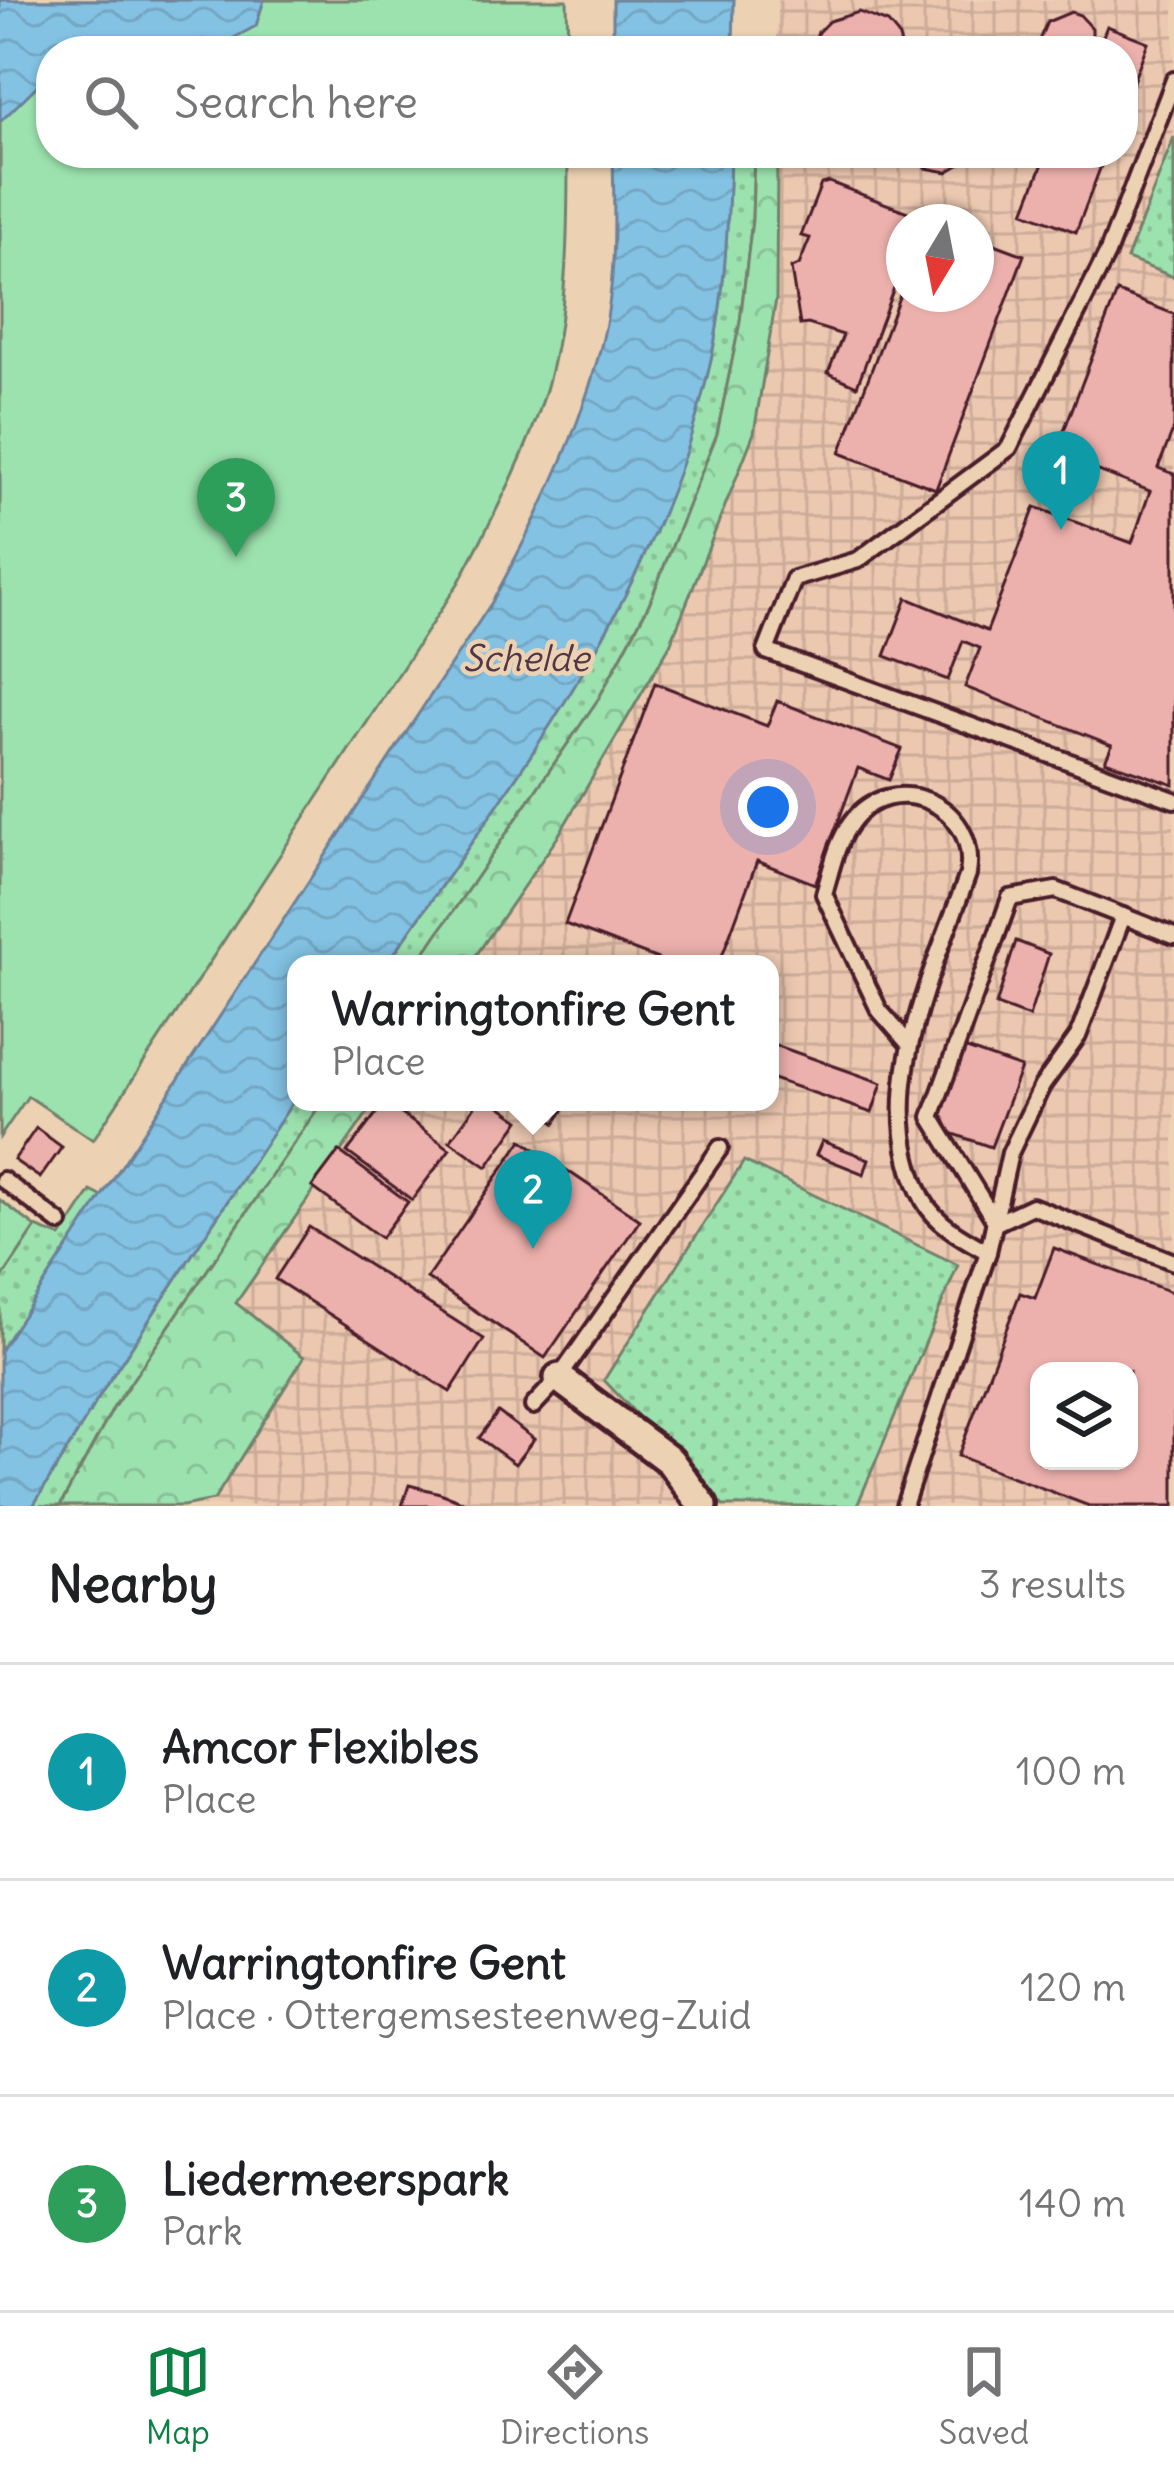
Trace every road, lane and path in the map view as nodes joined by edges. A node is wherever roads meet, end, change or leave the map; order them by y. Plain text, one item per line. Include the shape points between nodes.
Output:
1 (1174, 80) edge
2 (1174, 800) edge
3 (1123, 916) junction
4 (1174, 936) edge
5 (908, 1043) junction
6 (720, 1148) dead end
7 (3, 1180) dead end
8 (60, 1223) dead end
9 (996, 1223) junction
10 (988, 1252) junction
11 (1174, 1262) edge
12 (559, 1378) junction
13 (533, 1406) dead end
14 (703, 1506) edge
15 (904, 1506) edge

1 - 2 lane via 1107,254 1009,448 858,560 794,579 766,651
3 - 4 lane
3 - 9 lane via 1078,1036 1042,1086 1010,1153
3 - 9 lane via 1056,890 1010,898 931,1117
5 - 5 lane via 972,852 951,814 906,797 877,801 851,823 824,894 879,1010
5 - 10 lane via 907,1149 925,1203
6 - 12 lane
7 - 8 lane
9 - 10 lane
9 - 11 lane via 1032,1205
10 - 15 lane
12 - 13 lane
12 - 14 street via 670,1461

